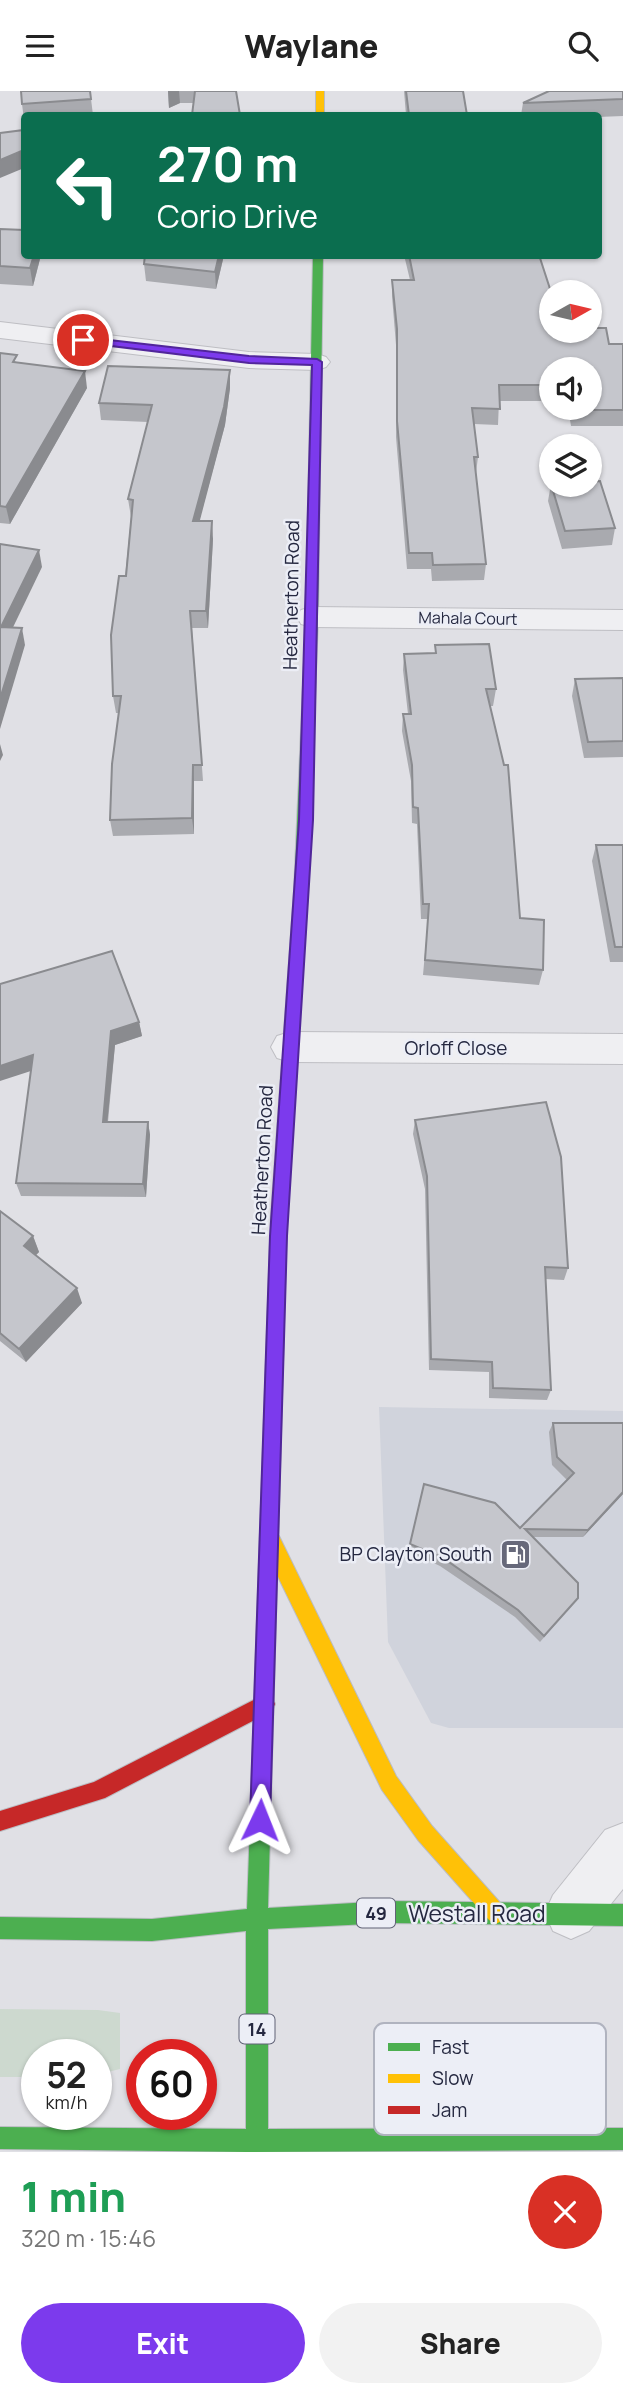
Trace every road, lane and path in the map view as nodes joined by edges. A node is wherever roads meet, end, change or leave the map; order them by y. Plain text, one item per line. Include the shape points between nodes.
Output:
1 (320, 91) edge
2 (320, 112) edge
3 (318, 259) edge
4 (0, 330) edge
5 (317, 362) junction
6 (313, 617) junction
7 (623, 620) edge
8 (290, 1047) junction
9 (623, 1049) edge
10 (268, 1535) junction
11 (265, 1704) junction
12 (0, 1821) edge
13 (623, 1848) edge
14 (496, 1913) junction
15 (571, 1913) junction
16 (623, 1915) edge
17 (257, 1919) junction
18 (0, 1928) edge
19 (0, 2138) edge
20 (623, 2139) edge
21 (257, 2146) edge

1 - 2 main road
3 - 5 main road, Heatherton Road / 14
4 - 5 street via 249,360
5 - 6 main road, Heatherton Road / 14
6 - 7 street, Mahala Court
6 - 8 main road, Heatherton Road / 14 via 306,820
8 - 9 street, Orloff Close
8 - 10 main road, Heatherton Road / 14
10 - 11 main road, Heatherton Road / 14
10 - 14 main road via 389,1783 425,1833
11 - 12 main road via 98,1791
11 - 17 main road, Heatherton Road / 14
13 - 15 street, Westall Road
14 - 15 main road, Westall Road / 49
14 - 17 main road, Westall Road / 49 via 388,1912
15 - 16 main road, Westall Road / 49
17 - 18 main road, 49 via 139,1930
17 - 21 main road, Heatherton Road / 14
19 - 21 main road
20 - 21 main road

